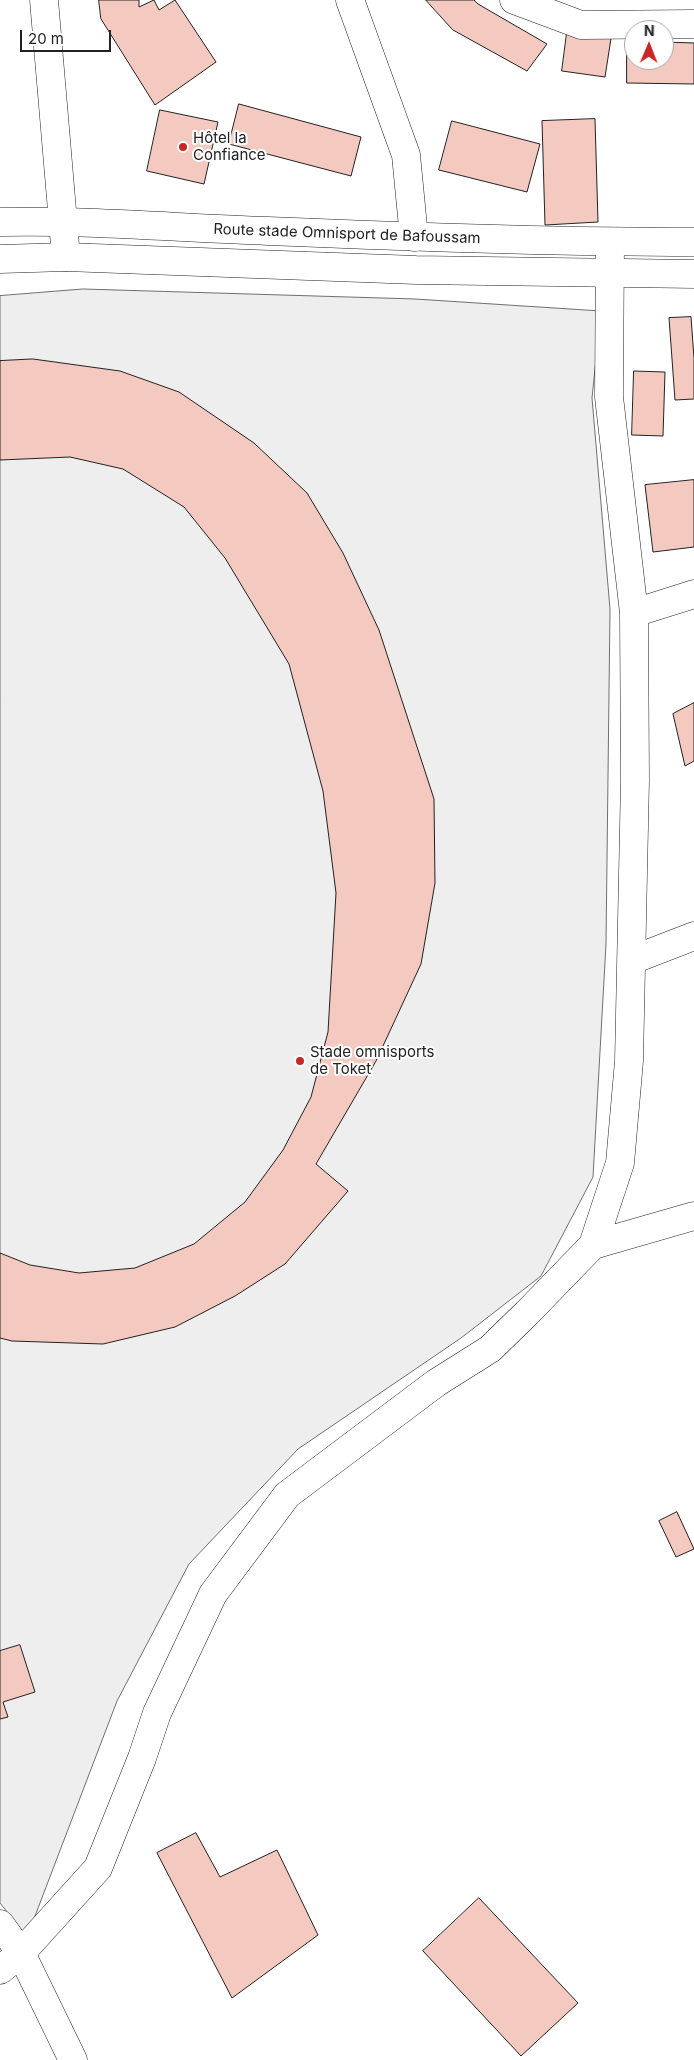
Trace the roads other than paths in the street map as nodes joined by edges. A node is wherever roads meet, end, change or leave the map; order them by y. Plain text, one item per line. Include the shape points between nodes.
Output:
1 (44, 0) edge
2 (350, 0) edge
3 (514, 0) edge
4 (694, 24) edge
5 (63, 221) junction
6 (0, 222) edge
7 (414, 237) junction
8 (610, 242) junction
9 (694, 242) edge
10 (66, 257) junction
11 (0, 259) edge
12 (611, 274) junction
13 (694, 274) edge
14 (694, 594) edge
15 (634, 613) junction
16 (694, 936) edge
17 (632, 960) junction
18 (694, 1216) edge
19 (593, 1244) junction
20 (0, 1924) edge
21 (21, 1954) junction
22 (0, 1970) edge
23 (73, 2060) edge

1 - 5 street
2 - 7 street via 406,155
3 - 4 street via 581,25
5 - 6 street, Route stade Omnisport de Bafoussam
5 - 7 street, Route stade Omnisport de Bafoussam
5 - 10 street
7 - 8 street, Route stade Omnisport de Bafoussam
8 - 9 street, Route stade Omnisport de Bafoussam
8 - 12 street
10 - 11 street
10 - 12 street
12 - 13 street
12 - 15 street via 609,398
14 - 15 street
15 - 17 street
16 - 17 street
17 - 19 street via 630,1061 620,1163
18 - 19 street
19 - 21 street via 490,1349 436,1383 287,1495 213,1594 157,1714 98,1868
20 - 21 street
21 - 22 street
21 - 23 street

